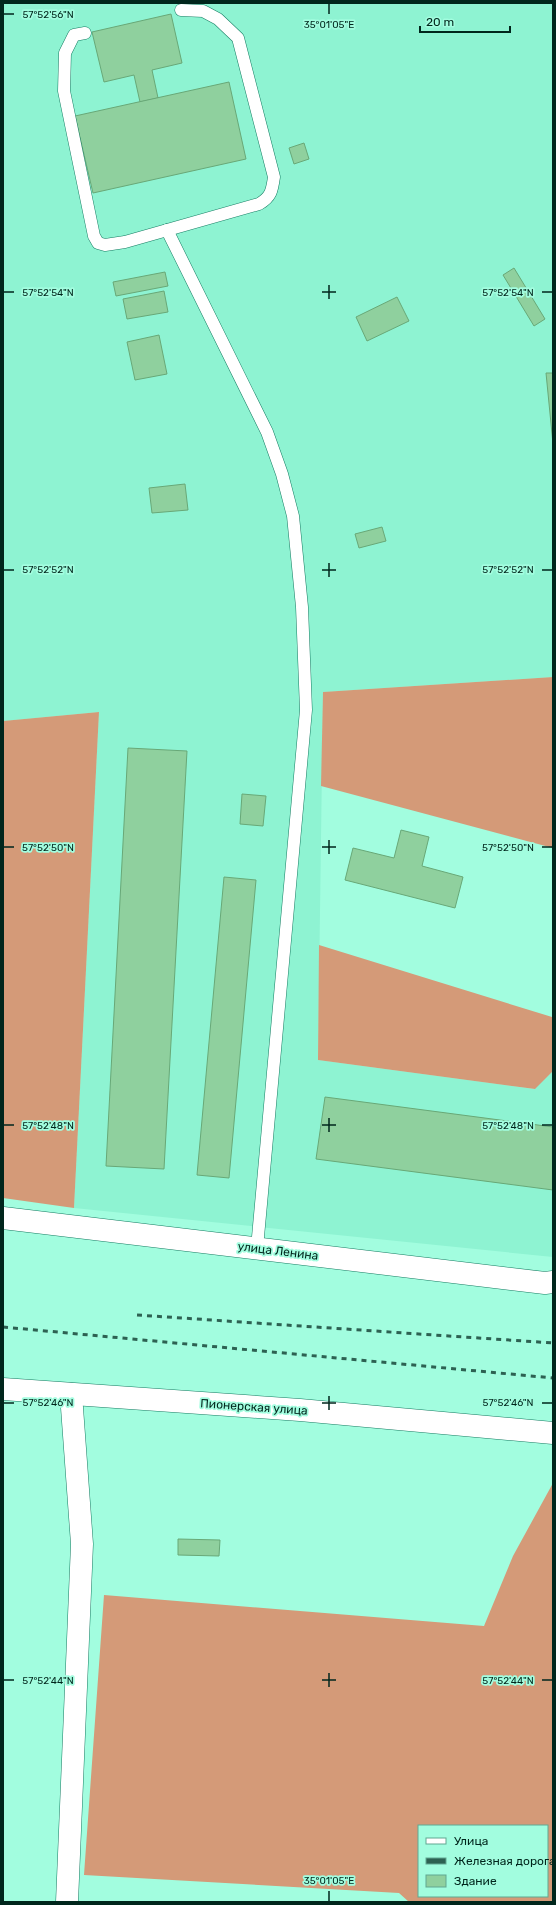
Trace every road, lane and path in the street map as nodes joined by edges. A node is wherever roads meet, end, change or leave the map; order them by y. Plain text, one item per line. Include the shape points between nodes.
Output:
1 (181, 10) dead end
2 (85, 34) dead end
3 (167, 230) junction
4 (3, 1218) edge
5 (257, 1248) junction
6 (553, 1282) edge
7 (3, 1389) edge
8 (71, 1394) junction
9 (553, 1433) edge
10 (68, 1902) edge

1 - 3 lane via 203,12 222,23 238,38 274,177 268,199 259,204
2 - 3 lane via 74,36 65,53 64,92 94,236 98,243 105,245
3 - 5 lane via 267,432 293,516 302,607 306,710
4 - 5 street, улица Ленина
5 - 6 street, улица Ленина
7 - 8 street, Пионерская улица
8 - 9 street, Пионерская улица via 300,1410
8 - 10 street via 82,1544

